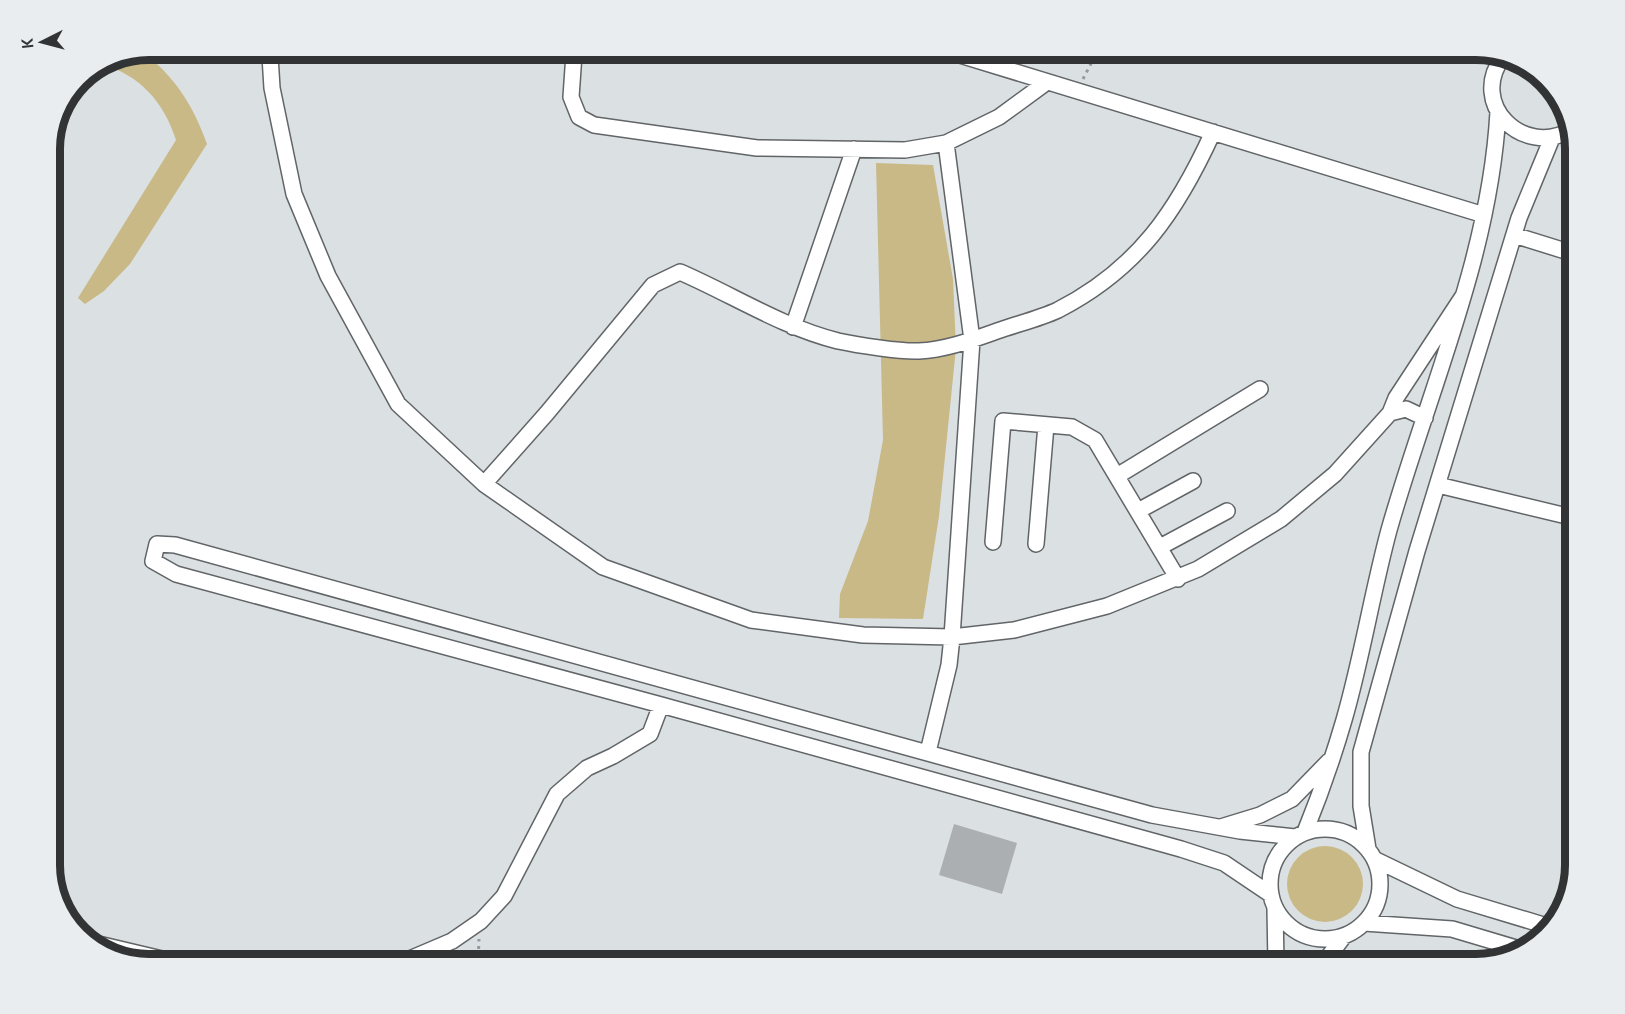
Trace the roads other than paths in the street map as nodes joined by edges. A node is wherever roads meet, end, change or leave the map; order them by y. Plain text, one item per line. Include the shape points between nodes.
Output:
1 (270, 60) edge
2 (573, 60) edge
3 (976, 60) edge
4 (1493, 62) edge
5 (1500, 63) edge
6 (1492, 81) junction
7 (1047, 82) junction
8 (1498, 112) junction
9 (1213, 132) junction
10 (1563, 133) edge
11 (1552, 138) junction
12 (946, 143) junction
13 (854, 149) junction
14 (1484, 215) junction
15 (1514, 235) junction
16 (1565, 251) edge
17 (1463, 296) junction
18 (793, 327) junction
19 (972, 340) junction
20 (1260, 388) dead end
21 (1390, 413) junction
22 (1425, 418) junction
23 (1046, 425) junction
24 (1117, 476) junction
25 (1193, 481) dead end
26 (484, 484) junction
27 (1438, 485) junction
28 (1138, 511) junction
29 (1227, 511) dead end
30 (1565, 516) edge
31 (993, 542) dead end
32 (1036, 544) dead end
33 (1160, 547) junction
34 (1178, 579) junction
35 (952, 637) junction
36 (661, 705) junction
37 (928, 752) junction
38 (1333, 757) junction
39 (1221, 827) junction
40 (1300, 834) junction
41 (1371, 854) junction
42 (1273, 901) junction
43 (1364, 923) junction
44 (1542, 925) edge
45 (1344, 936) junction
46 (1511, 947) edge
47 (421, 954) edge
48 (1276, 954) edge
49 (1330, 954) edge

1 - 26 street via 272,88 294,194 328,276 398,404
2 - 13 street via 571,97 579,117 594,125 757,148
3 - 7 street
4 - 6 street
5 - 6 street
6 - 8 street
7 - 9 street
7 - 12 street via 999,117
8 - 11 street via 1521,134
8 - 14 street
9 - 14 street
9 - 19 street via 1175,207 1120,268 1056,311
10 - 11 street
11 - 15 street
12 - 13 street via 905,150
12 - 19 street
13 - 18 street
14 - 17 street
15 - 16 street
15 - 27 street
17 - 21 street
17 - 22 street
18 - 19 street via 840,341 919,351
18 - 26 street via 681,272 653,285
19 - 35 street
20 - 24 street
21 - 22 street via 1406,409
21 - 34 street via 1335,474 1308,497 1252,538
22 - 38 street via 1389,530
23 - 24 street via 1072,427 1088,434
23 - 31 street via 1003,421
23 - 32 street
24 - 28 street
25 - 28 street
26 - 35 street via 603,567 750,620 863,634
27 - 30 street
27 - 41 street via 1360,752 1361,806
28 - 33 street
29 - 33 street
33 - 34 street
34 - 35 street via 1074,616 1014,630
35 - 37 street
36 - 37 street via 176,574 153,561 157,544 175,544
36 - 42 street via 1181,849 1224,863
36 - 47 street via 650,734 587,768 557,794 504,896 481,921 452,941
37 - 39 street via 1152,815
38 - 39 street via 1292,800
38 - 40 street
39 - 40 street
40 - 41 street via 1316,829 1339,830 1350,834
40 - 42 street via 1281,850 1273,864
41 - 43 street via 1378,869 1379,892
41 - 44 street via 1457,899
42 - 45 street via 1290,927 1310,937
42 - 48 street
43 - 45 street
43 - 46 street via 1452,930
45 - 49 street

